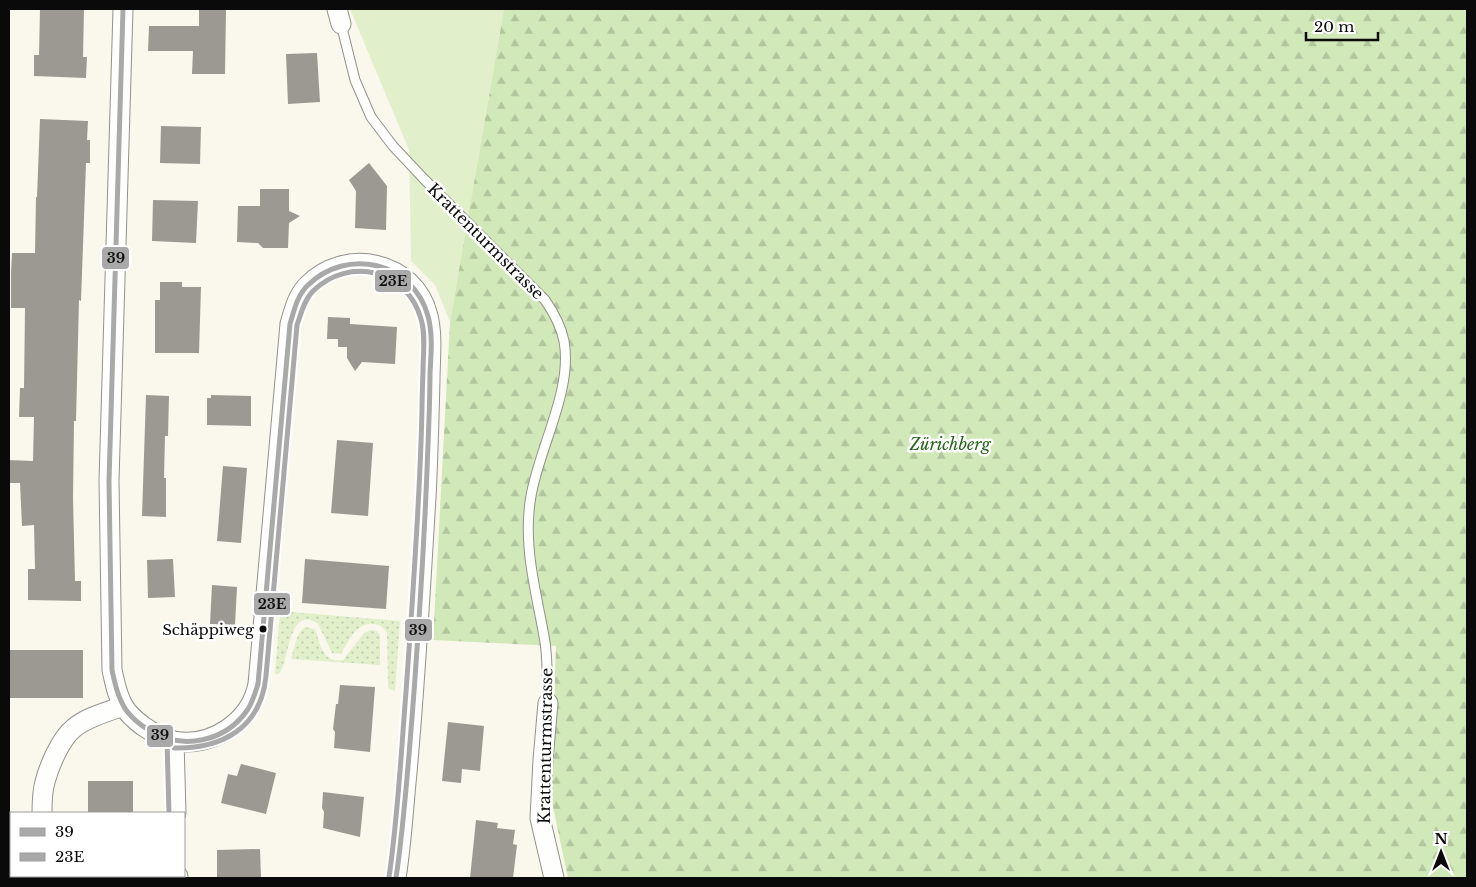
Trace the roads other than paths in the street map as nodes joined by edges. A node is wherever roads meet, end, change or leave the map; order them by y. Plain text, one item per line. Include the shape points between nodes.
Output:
1 (123, 9) edge
2 (339, 16) edge
3 (548, 703) joint
4 (124, 706) junction
5 (174, 741) junction
6 (42, 812) edge
7 (176, 812) edge
8 (396, 878) edge
9 (554, 878) edge

1 - 4 street via 109,481 112,670 116,690
2 - 3 lane, Krattenturmstrasse via 355,80 371,117 423,178 545,300 560,327 564,342 564,374 531,497 529,527 531,569 545,644
3 - 9 street, Krattenturmstrasse via 540,818
4 - 5 street via 134,719 156,735
4 - 6 street via 86,720 65,737 45,783
5 - 7 street
5 - 8 street via 201,740 221,733 242,717 256,695 290,324 295,306 307,286 332,269 358,263 384,267 403,277 418,293 428,315 431,337 428,462 414,699

